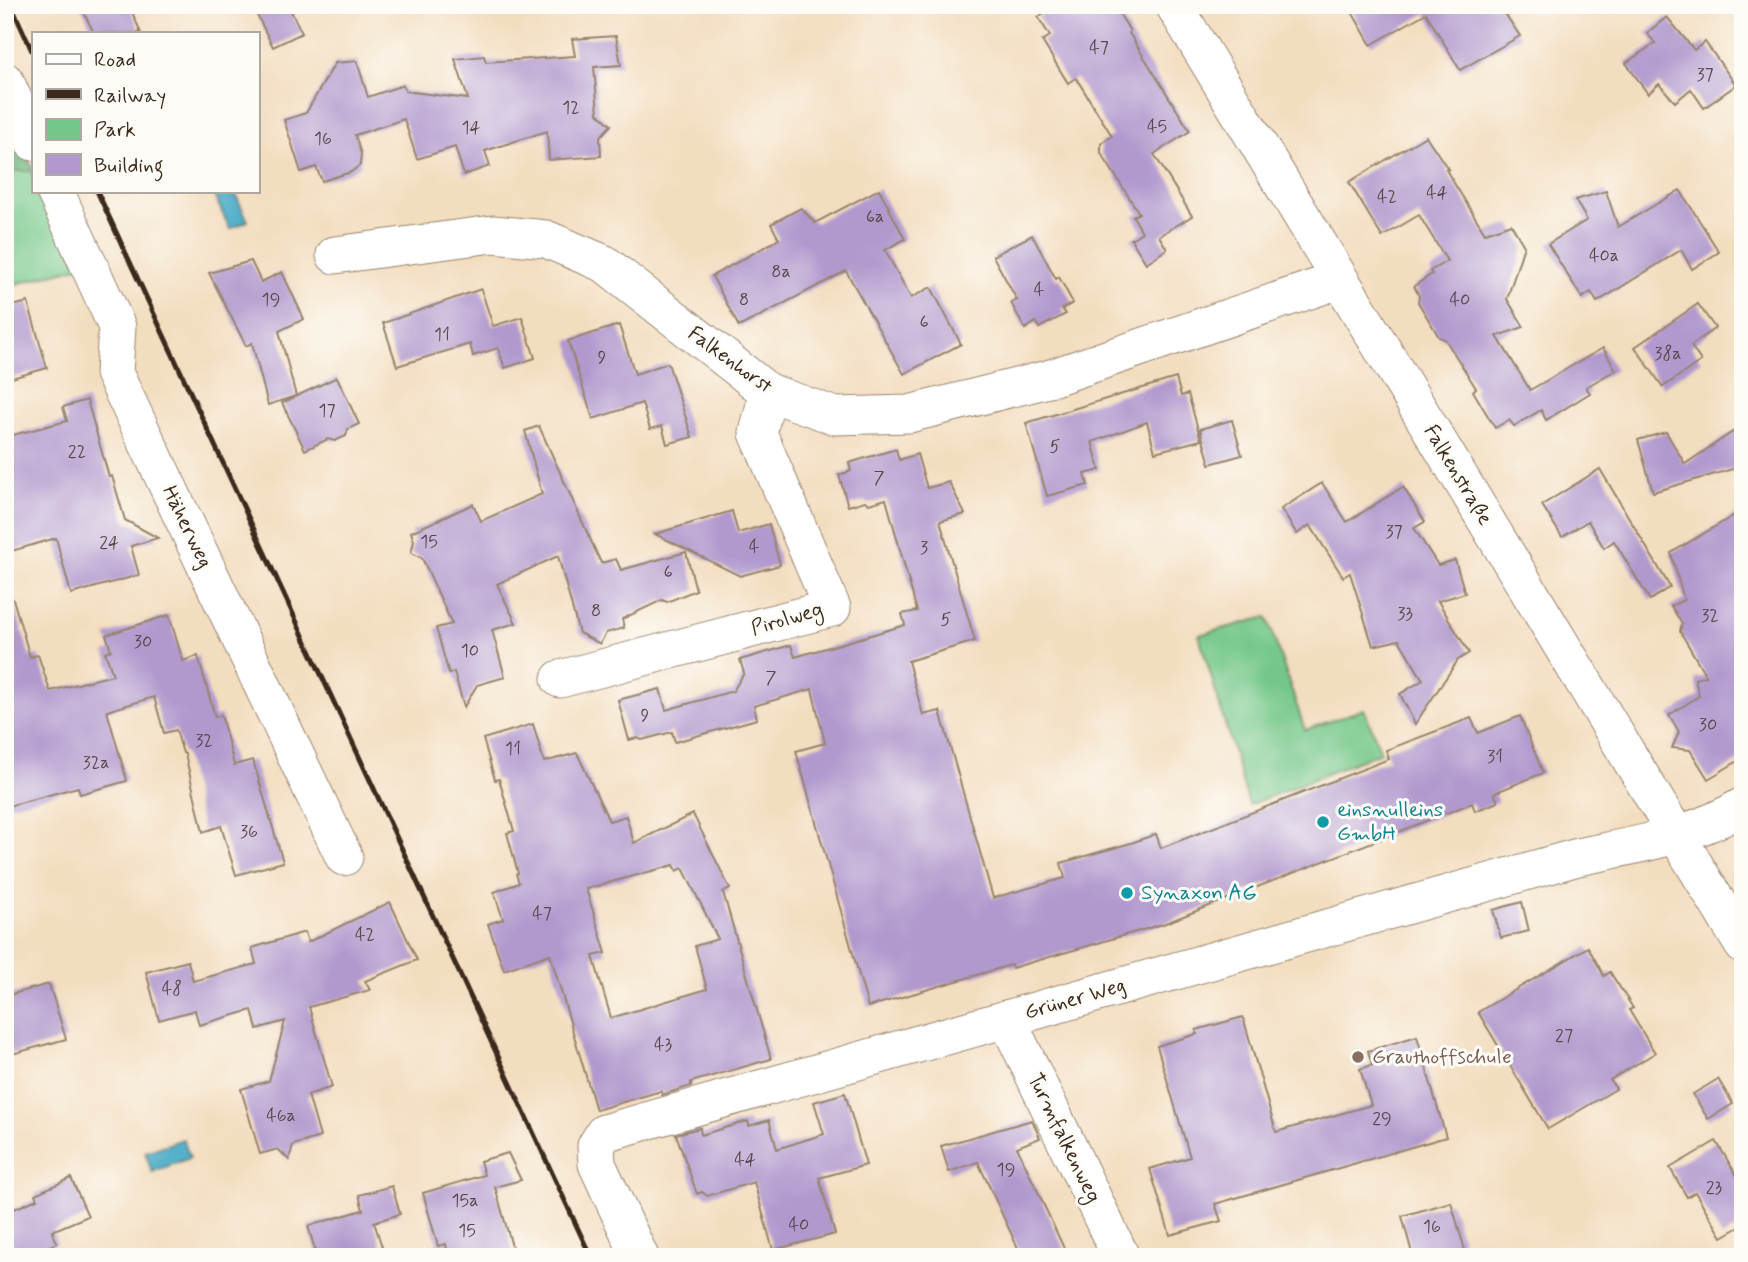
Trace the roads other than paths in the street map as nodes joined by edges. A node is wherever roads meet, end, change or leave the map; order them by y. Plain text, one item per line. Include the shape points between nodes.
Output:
1 (1174, 5) edge
2 (5, 81) edge
3 (32, 140) edge
4 (55, 192) edge
5 (335, 255) dead end
6 (1339, 281) junction
7 (768, 392) junction
8 (560, 679) dead end
9 (1743, 806) edge
10 (1678, 836) junction
11 (344, 857) dead end
12 (1743, 945) edge
13 (1007, 1019) junction
14 (640, 1257) edge
15 (1121, 1257) edge

1 - 6 street, Falkenstraße
2 - 3 street
4 - 11 street, Häherweg via 117,327 114,373
5 - 7 street, Falkenhorst via 493,234 546,239 605,264
6 - 7 street, Falkenhorst via 1048,379 909,414 835,416
6 - 10 street, Falkenstraße
7 - 8 street, Pirolweg via 758,433 832,608
9 - 10 street, Grüner Weg
10 - 12 street, Falkenstraße
10 - 13 street, Grüner Weg via 1578,857
13 - 14 street, Grüner Weg via 604,1133 596,1146 597,1164
13 - 15 street, Turmfalkenweg

